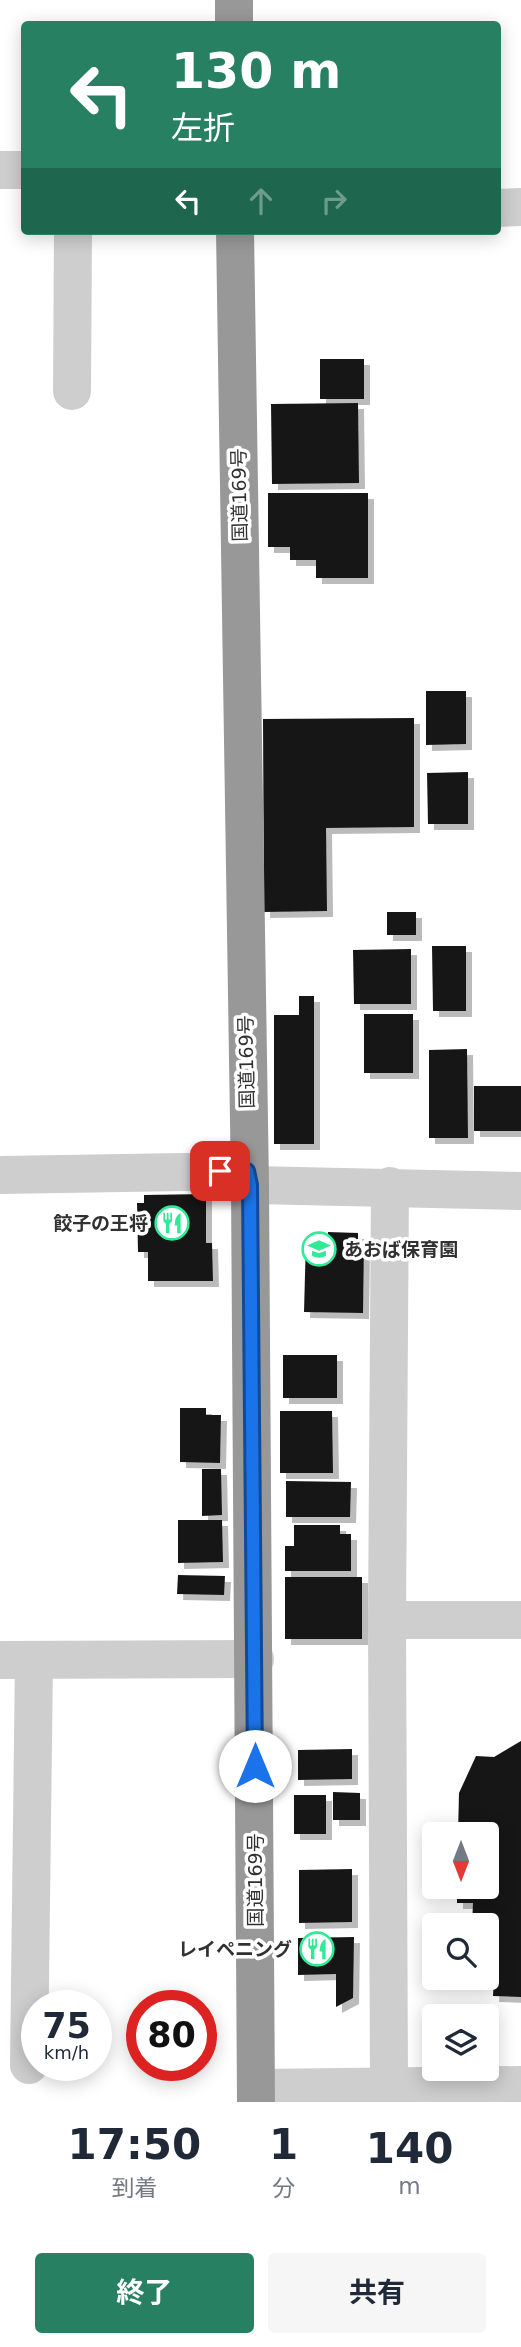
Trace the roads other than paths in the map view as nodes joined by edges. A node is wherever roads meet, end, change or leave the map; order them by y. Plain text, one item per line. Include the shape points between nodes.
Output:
1 (234, 0) edge
2 (234, 21) edge
3 (0, 170) edge
4 (21, 170) edge
5 (521, 207) edge
6 (501, 208) edge
7 (73, 235) edge
8 (235, 235) edge
9 (72, 391) dead end
10 (0, 1175) edge
11 (249, 1178) junction
12 (390, 1186) junction
13 (521, 1191) edge
14 (387, 1620) junction
15 (521, 1620) edge
16 (255, 1659) junction
17 (17, 1660) edge
18 (27, 1990) edge
19 (521, 2085) edge
20 (389, 2086) junction
21 (256, 2095) edge

1 - 2 highway
3 - 4 street
5 - 6 street
7 - 9 street
8 - 11 highway, 国道169号
10 - 11 street
11 - 12 street
11 - 16 highway, 国道169号
12 - 13 street
12 - 14 street
14 - 15 street
14 - 20 street
16 - 17 street
16 - 21 highway, 国道169号
17 - 18 street
19 - 20 street
20 - 21 street

